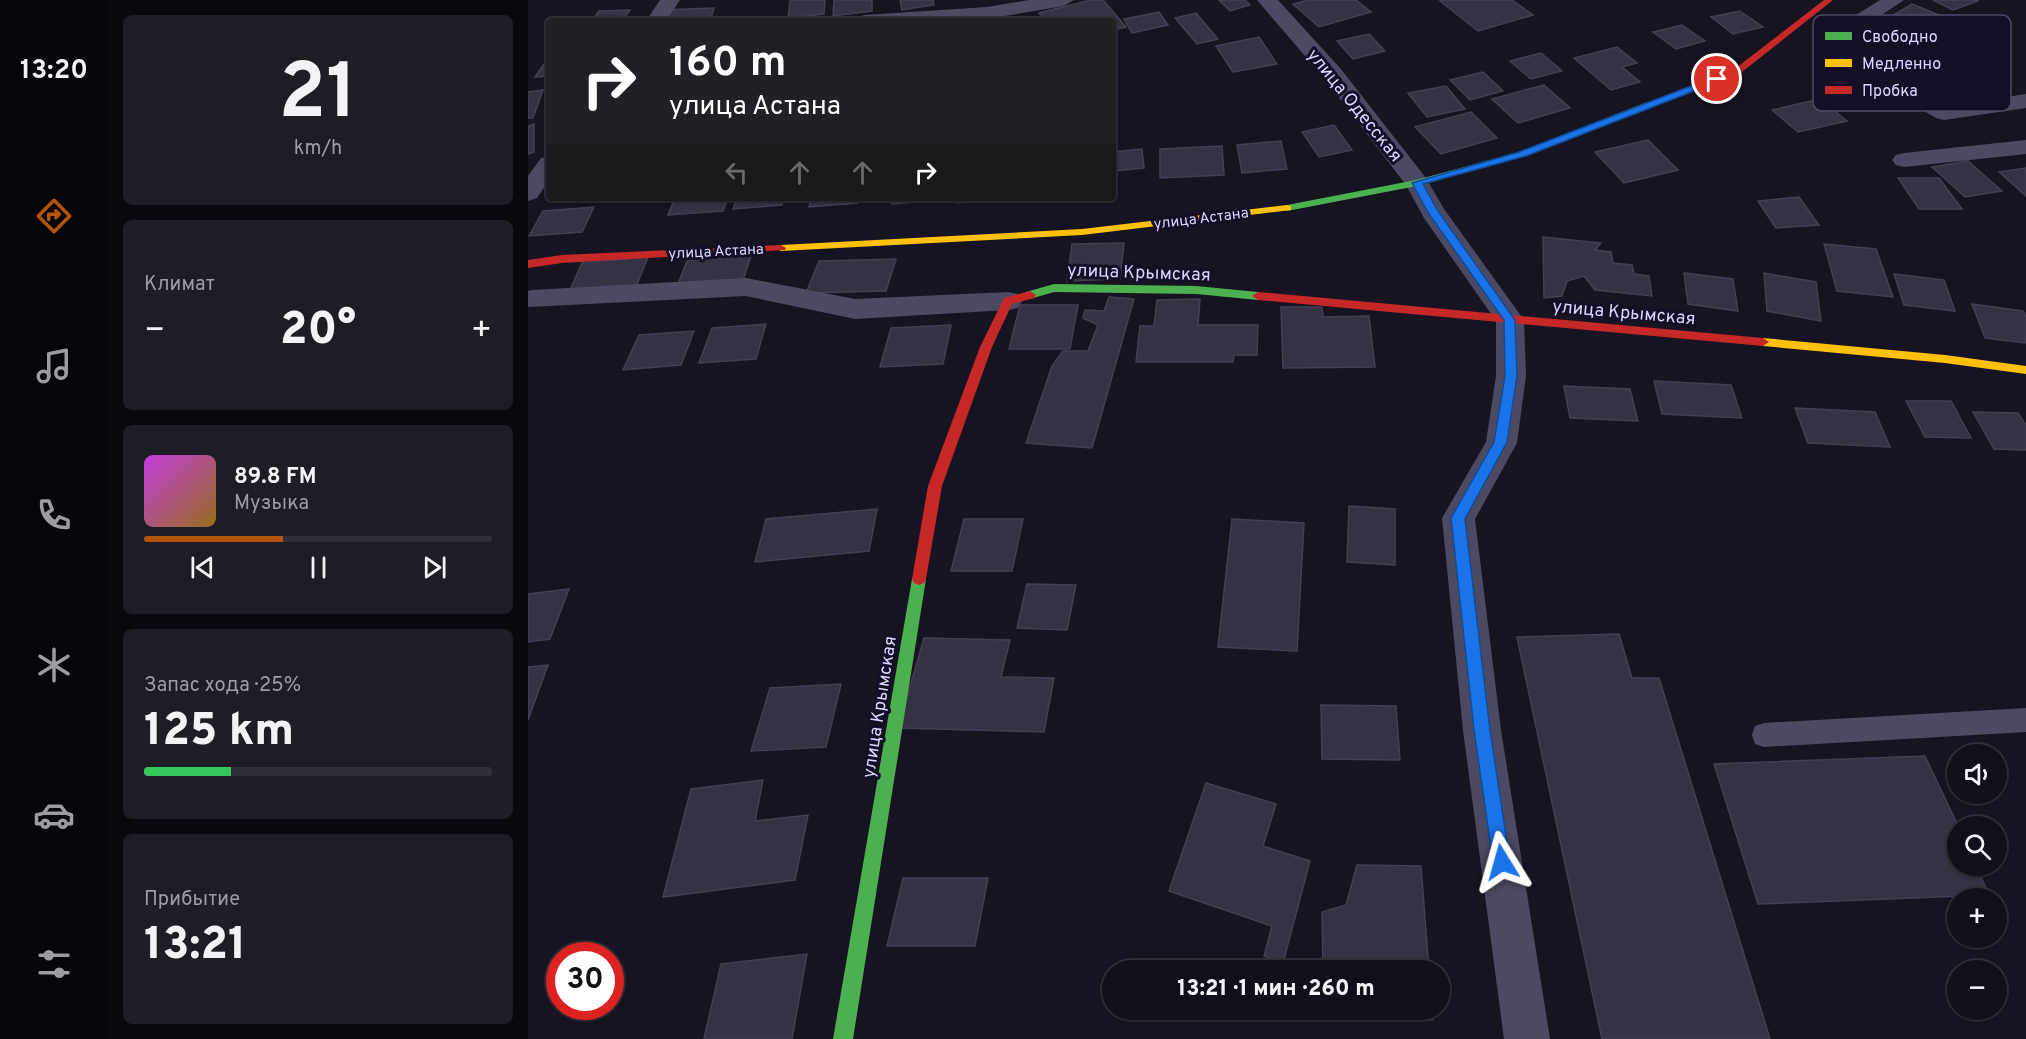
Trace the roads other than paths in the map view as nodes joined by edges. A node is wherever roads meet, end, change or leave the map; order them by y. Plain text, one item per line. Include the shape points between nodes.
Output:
1 (670, 0) edge
2 (1064, 0) edge
3 (1267, 0) edge
4 (1829, 0) edge
5 (1894, 0) edge
6 (1870, 15) edge
7 (658, 18) edge
8 (911, 18) edge
9 (2026, 101) edge
10 (2011, 103) edge
11 (1940, 111) edge
12 (1958, 111) edge
13 (2026, 147) edge
14 (1905, 160) dead end
15 (546, 167) edge
16 (1417, 183) junction
17 (528, 193) edge
18 (528, 264) edge
19 (532, 299) dead end
20 (1008, 301) junction
21 (1510, 320) junction
22 (2026, 370) edge
23 (2026, 720) edge
24 (1764, 735) dead end
25 (843, 1039) edge
26 (1527, 1039) edge

1 - 7 street
2 - 8 street via 987,13
3 - 16 street, улица Одесская via 1332,73
4 - 16 street, улица Астана via 1738,70 1522,154
5 - 6 street
9 - 10 street
11 - 12 street
13 - 14 street
15 - 17 street
16 - 18 street, улица Астана via 1280,208 1082,232 562,259
16 - 21 street, улица Одесская via 1433,212
19 - 20 street via 746,287 855,309
20 - 21 street, улица Крымская via 1054,288 1196,290
20 - 25 street, улица Крымская via 986,347 935,486
21 - 22 street, улица Крымская via 1945,359
21 - 26 street via 1511,376 1501,442 1458,518 1482,730
23 - 24 lane

